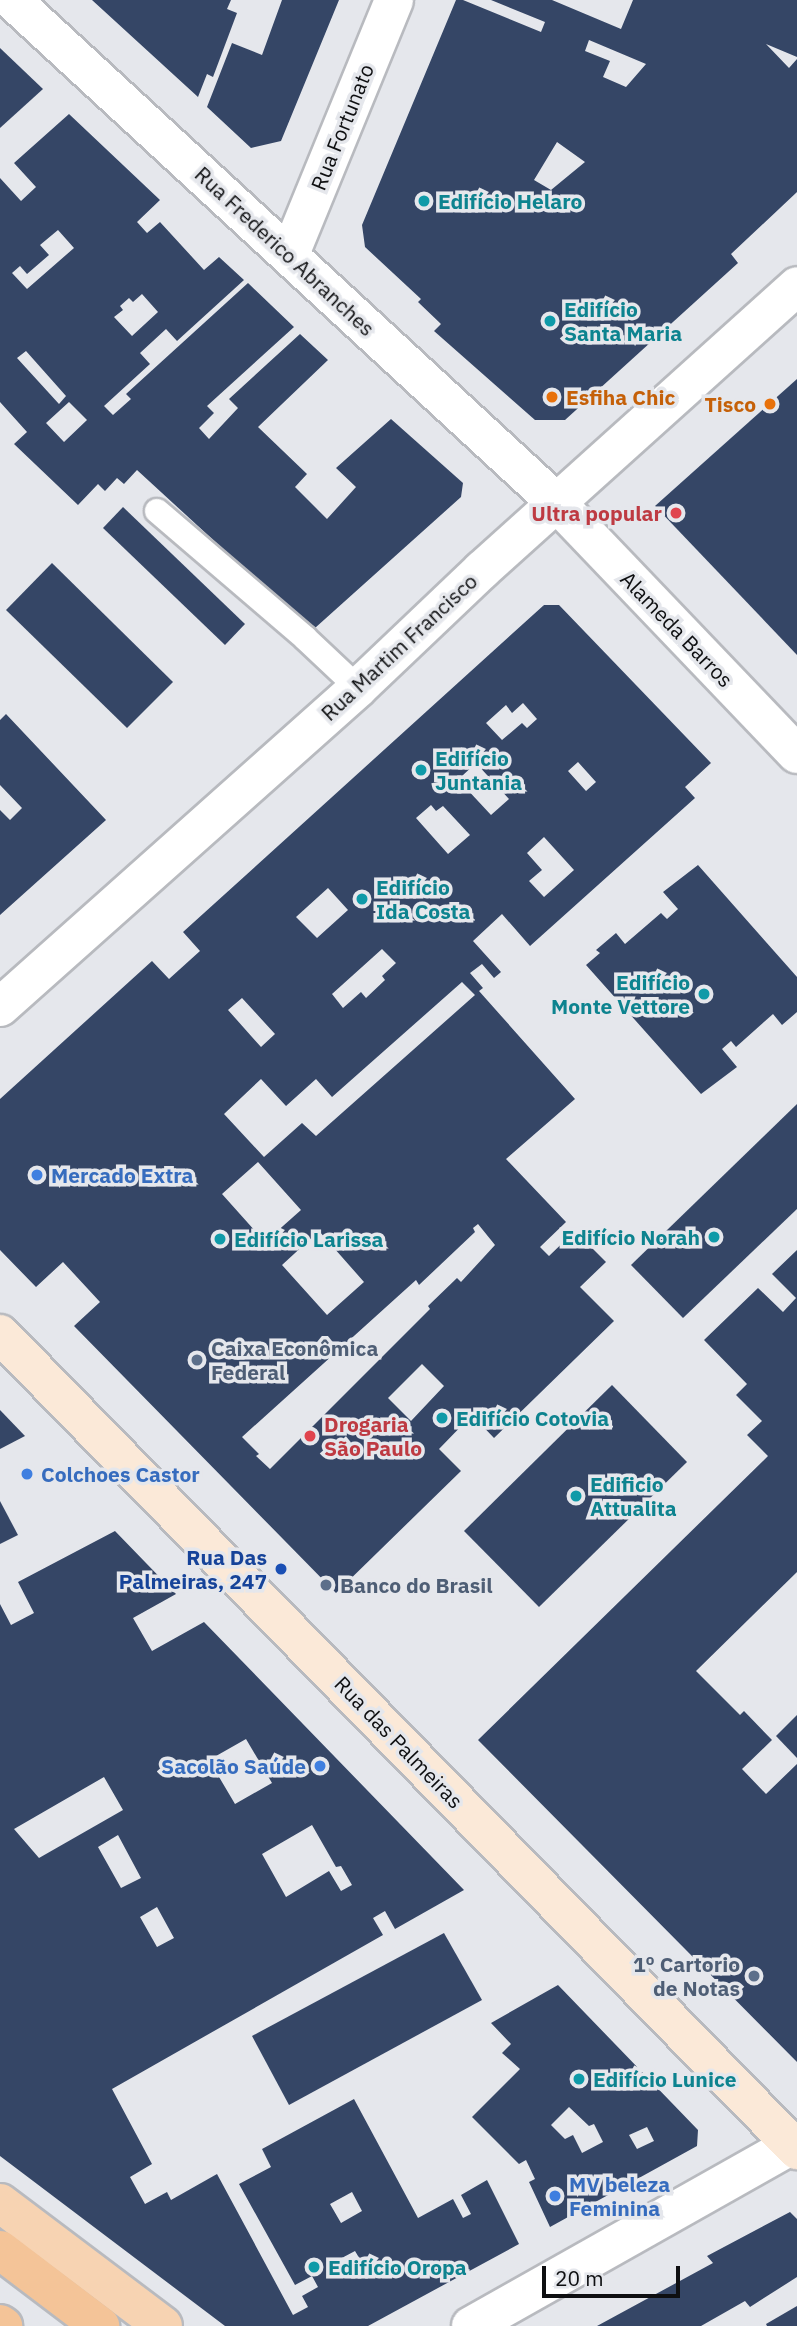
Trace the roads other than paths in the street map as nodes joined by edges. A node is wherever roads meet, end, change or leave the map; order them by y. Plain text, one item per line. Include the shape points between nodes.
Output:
1 (12, 0) edge
2 (394, 0) edge
3 (290, 254) junction
4 (797, 286) edge
5 (557, 503) junction
6 (157, 511) dead end
7 (358, 688) junction
8 (797, 754) edge
9 (0, 1007) edge
10 (0, 1334) edge
11 (794, 2147) edge
12 (0, 2203) edge
13 (0, 2250) edge
14 (100, 2326) edge
15 (163, 2326) edge
16 (471, 2326) edge

1 - 3 street, Rua Frederico Abranches
2 - 3 street, Rua Fortunato
3 - 5 street, Rua Frederico Abranches
4 - 5 street, Rua Martim Francisco
5 - 7 street, Rua Martim Francisco
5 - 8 street, Alameda Barros
6 - 7 lane
7 - 9 street, Rua Martim Francisco
10 - 11 main road, Rua das Palmeiras
11 - 16 street
12 - 15 main road
13 - 14 highway

